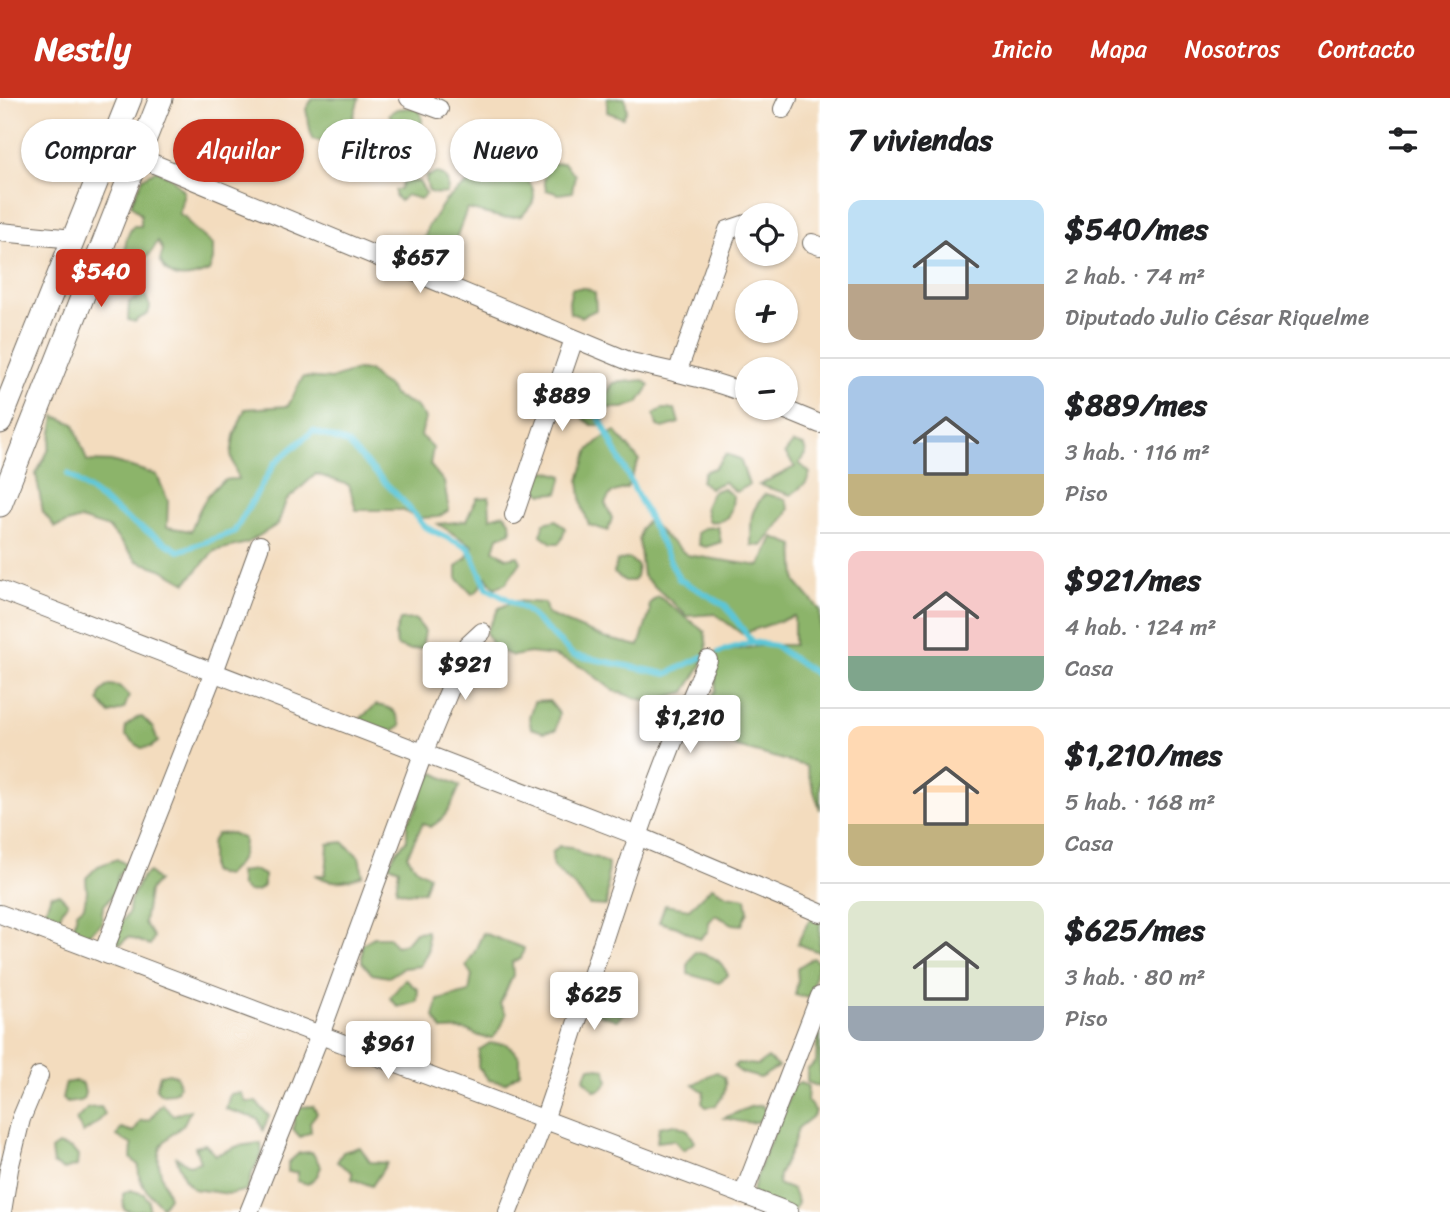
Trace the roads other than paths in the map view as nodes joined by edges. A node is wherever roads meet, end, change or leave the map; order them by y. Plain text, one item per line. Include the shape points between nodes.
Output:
1 (130, 98) edge
2 (161, 98) edge
3 (409, 98) edge
4 (439, 109) dead end
5 (122, 119) edge
6 (153, 119) edge
7 (159, 166) edge
8 (97, 182) edge
9 (128, 182) edge
10 (735, 227) edge
11 (0, 232) edge
12 (74, 239) junction
13 (574, 339) junction
14 (677, 373) junction
15 (735, 389) edge
16 (798, 415) edge
17 (0, 422) edge
18 (820, 424) edge
19 (0, 505) edge
20 (514, 516) dead end
21 (260, 545) dead end
22 (0, 590) edge
23 (482, 632) dead end
24 (708, 660) dead end
25 (214, 672) junction
26 (423, 754) junction
27 (638, 836) junction
28 (820, 913) edge
29 (0, 914) edge
30 (103, 953) junction
31 (820, 996) edge
32 (320, 1035) junction
33 (39, 1076) dead end
34 (544, 1120) junction
35 (743, 1195) junction
36 (2, 1212) edge
37 (249, 1212) edge
38 (508, 1212) edge
39 (789, 1212) edge

1 - 5 street
2 - 6 street
3 - 4 street
7 - 13 street
8 - 12 street
9 - 19 street
10 - 14 street via 728,230
11 - 12 street
12 - 17 street
13 - 14 street via 631,362
13 - 20 street
14 - 15 street
16 - 18 street
21 - 25 street
22 - 25 street
23 - 26 street via 468,645
24 - 27 street
25 - 26 street
25 - 30 street
26 - 27 street
26 - 32 street
27 - 28 street
27 - 34 street
29 - 30 street
30 - 32 street
31 - 35 street
32 - 34 street
32 - 37 street
33 - 36 street via 21,1119
34 - 35 street
34 - 38 street
35 - 39 street

